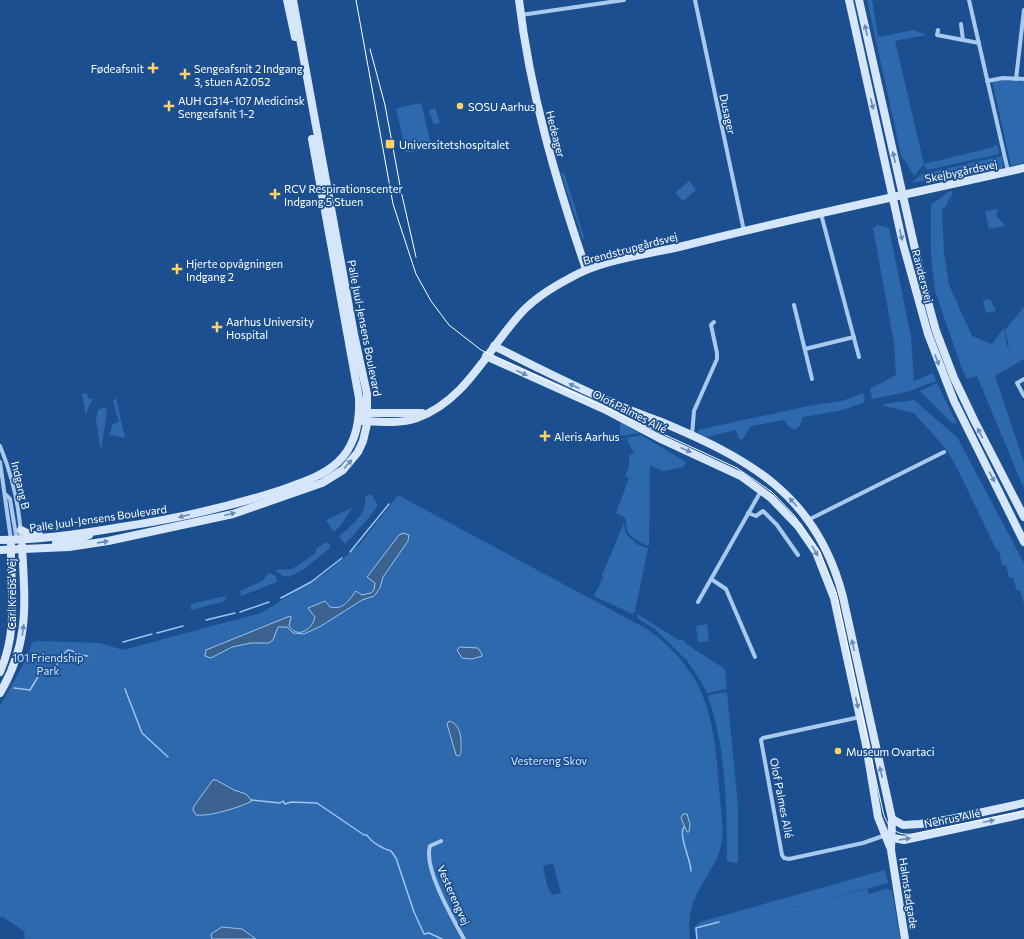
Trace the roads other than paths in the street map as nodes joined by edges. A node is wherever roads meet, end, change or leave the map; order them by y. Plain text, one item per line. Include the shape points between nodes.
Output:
1 (287, 0) edge
2 (293, 0) edge
3 (519, 0) edge
4 (624, 0) edge
5 (695, 0) edge
6 (848, 0) edge
7 (859, 0) edge
8 (969, 0) edge
9 (1024, 10) edge
10 (521, 15) junction
11 (961, 24) dead end
12 (937, 33) dead end
13 (963, 40) junction
14 (979, 43) junction
15 (1016, 79) junction
16 (1024, 80) edge
17 (988, 81) junction
18 (1024, 168) edge
19 (1008, 172) junction
20 (903, 195) junction
21 (892, 197) junction
22 (820, 214) junction
23 (744, 231) junction
24 (586, 269) junction
25 (794, 305) dead end
26 (714, 322) dead end
27 (854, 337) junction
28 (494, 346) junction
29 (805, 349) junction
30 (486, 356) junction
31 (859, 357) dead end
32 (812, 379) dead end
33 (1024, 379) edge
34 (1024, 396) edge
35 (427, 413) junction
36 (364, 416) junction
37 (692, 436) junction
38 (0, 446) edge
39 (944, 452) dead end
40 (0, 462) edge
41 (761, 490) junction
42 (748, 513) junction
43 (1024, 517) edge
44 (808, 520) junction
45 (21, 530) junction
46 (99, 531) junction
47 (72, 534) junction
48 (0, 540) edge
49 (1024, 542) edge
50 (19, 543) junction
51 (0, 550) edge
52 (10, 550) junction
53 (798, 555) dead end
54 (711, 579) junction
55 (698, 602) dead end
56 (755, 657) dead end
57 (0, 672) edge
58 (0, 693) edge
59 (860, 717) junction
60 (1024, 803) edge
61 (1024, 814) edge
62 (892, 819) junction
63 (888, 837) junction
64 (441, 841) dead end
65 (464, 939) edge
66 (905, 939) edge

1 - 36 street, Palle Juul-Jensens Boulevard via 353,360 362,387
2 - 36 street, Palle Juul-Jensens Boulevard via 354,334 365,381
3 - 10 street, Hedeager
4 - 10 street
5 - 23 street, Dusager
6 -> 21 street, Randersvej
20 -> 7 street, Randersvej
8 - 14 street
9 - 15 street
10 - 24 street, Hedeager via 544,134
11 - 13 street
12 - 13 street
13 - 14 street
14 - 17 street
15 - 16 street
15 - 17 street
17 - 19 street
18 - 19 street, Skejbygårdsvej
19 - 20 street, Skejbygårdsvej
20 - 21 street, Skejbygårdsvej
43 -> 20 street, Randersvej via 954,378 936,331
21 - 22 street, Brendstrupgårdsvej
21 -> 49 street, Randersvej via 915,293 946,382
22 - 23 street, Brendstrupgårdsvej
22 - 27 street
23 - 24 street, Brendstrupgårdsvej
24 - 28 street, Brendstrupgårdsvej via 536,299
25 - 29 street
26 - 37 street via 711,325 718,353 694,411
27 - 29 street
27 - 31 street
28 - 30 street, Brendstrupgårdsvej
37 -> 28 street, Olof Palmes Allé via 552,376
29 - 32 street
30 - 35 street, Brendstrupgårdsvej via 460,391
30 -> 41 street, Olof Palmes Allé via 727,468
33 - 34 street via 1017,383
35 - 36 street, Brendstrupgårdsvej
35 - 36 street, Brendstrupgårdsvej via 413,419 387,422
36 -> 46 street, Palle Juul-Jensens Boulevard via 344,456 331,468 309,480 261,497 173,518
50 -> 36 street, Palle Juul-Jensens Boulevard via 69,547 144,534 233,514 306,490 332,478 351,461 363,441
44 -> 37 street, Olof Palmes Allé via 790,498 763,473 733,455
38 - 45 street, Indgang B via 10,472
39 - 44 street
40 - 50 street via 5,494 10,499
41 - 42 street
41 -> 59 street, Olof Palmes Allé via 798,526 824,569 834,598
42 - 53 street via 756,516 763,511 777,525
42 - 54 street
62 -> 44 street, Olof Palmes Allé via 839,583 826,548
45 - 47 street via 31,535
45 - 50 street, Indgang B
46 - 47 street, Palle Juul-Jensens Boulevard
46 - 50 street via 80,539
47 - 50 street, Palle Juul-Jensens Boulevard
48 - 50 street, Palle Juul-Jensens Boulevard
50 - 52 street, Palle Juul-Jensens Boulevard
58 -> 50 street, Carl Krebs' Vej via 17,657 24,629
51 - 52 street, Palle Juul-Jensens Boulevard
52 - 57 street, Carl Krebs' Vej via 13,615 10,644
54 - 55 street
54 - 56 street via 726,589
59 - 63 street, Olof Palmes Allé via 878,817
59 - 63 street, Olof Palmes Allé via 761,740 782,855 789,859
60 - 62 street, Nehrus Allé via 951,819 903,825
63 -> 61 street, Nehrus Allé via 904,840
62 - 63 street, Halmstadgade
63 - 66 street, Halmstadgade
64 - 65 street, Vesterengvej via 430,846 431,868

